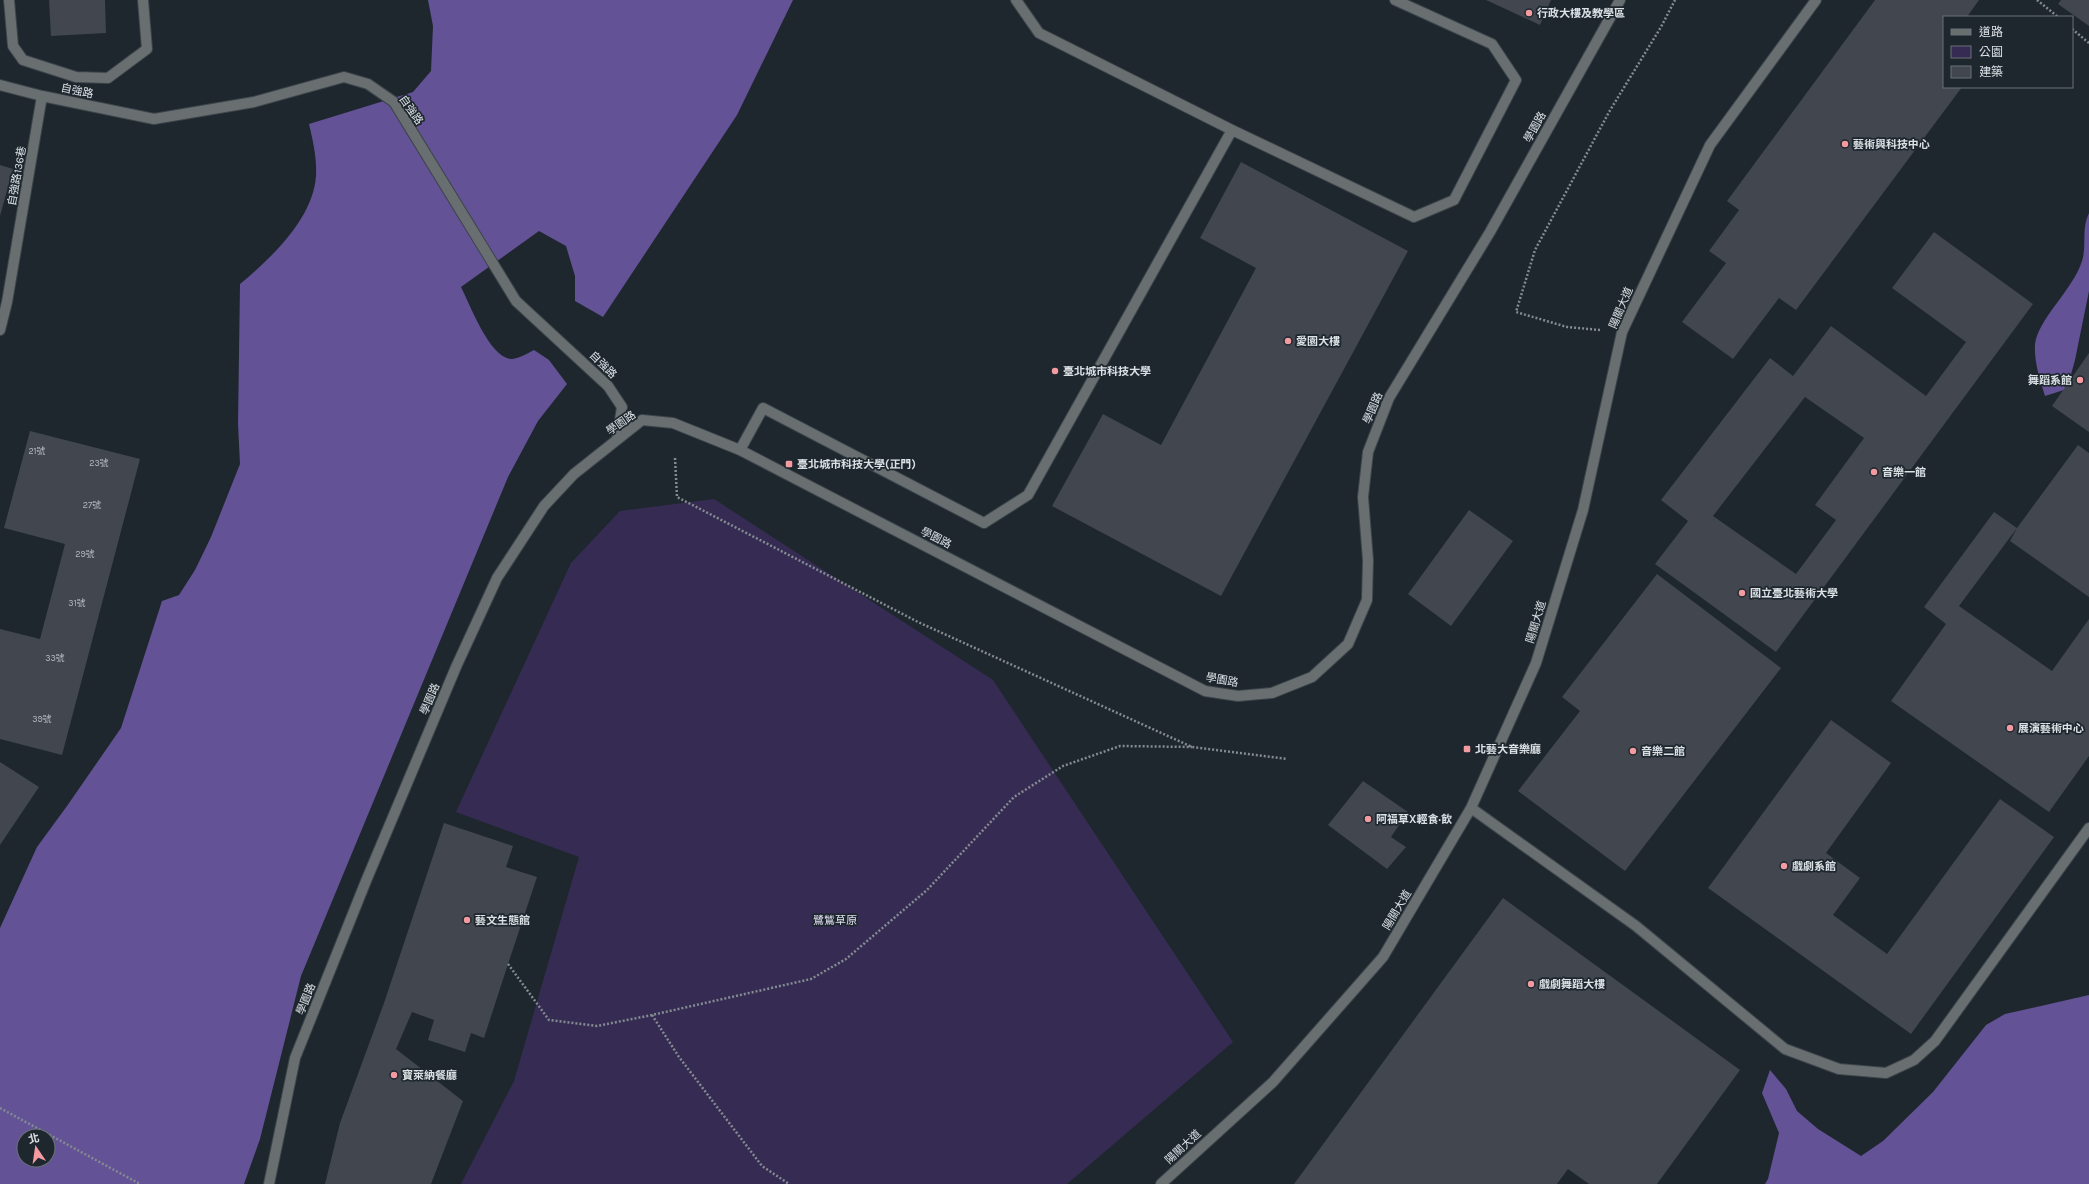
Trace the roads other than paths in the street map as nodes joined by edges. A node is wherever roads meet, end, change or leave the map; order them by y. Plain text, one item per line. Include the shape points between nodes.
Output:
1 (10, 0) edge
2 (143, 0) edge
3 (1016, 0) edge
4 (1395, 0) edge
5 (1620, 0) edge
6 (1816, 0) edge
7 (0, 85) edge
8 (42, 96) junction
9 (1232, 130) junction
10 (0, 330) edge
11 (617, 440) junction
12 (740, 450) junction
13 (1471, 808) junction
14 (2089, 828) edge
15 (269, 1184) edge
16 (1162, 1184) edge

1 - 2 street via 13,46 23,60 76,77 108,78 147,49
3 - 9 street via 1039,33
4 - 9 street via 1492,44 1516,80 1454,200 1414,217
5 - 12 street, 學園路 via 1490,232 1389,398 1368,452 1363,497 1368,560 1367,600 1348,644 1312,677 1272,693 1238,696 1205,691
6 - 13 street, 陽關大道 via 1710,145 1622,332 1584,510 1536,663
7 - 8 street, 自強路
8 - 10 street, 自強路136巷
8 - 11 street, 自強路 via 154,119 254,102 344,77 368,84 394,102 516,301 608,386 622,406
9 - 12 street via 1028,495 984,523 763,408
11 - 12 street, 學園路 via 642,420 673,423
11 - 15 street, 學園路 via 574,474 544,506 498,578 456,667 295,1058
13 - 14 street via 1636,926 1785,1049 1839,1069 1886,1073 1914,1060 1935,1042
13 - 16 street, 陽關大道 via 1383,957 1273,1082

